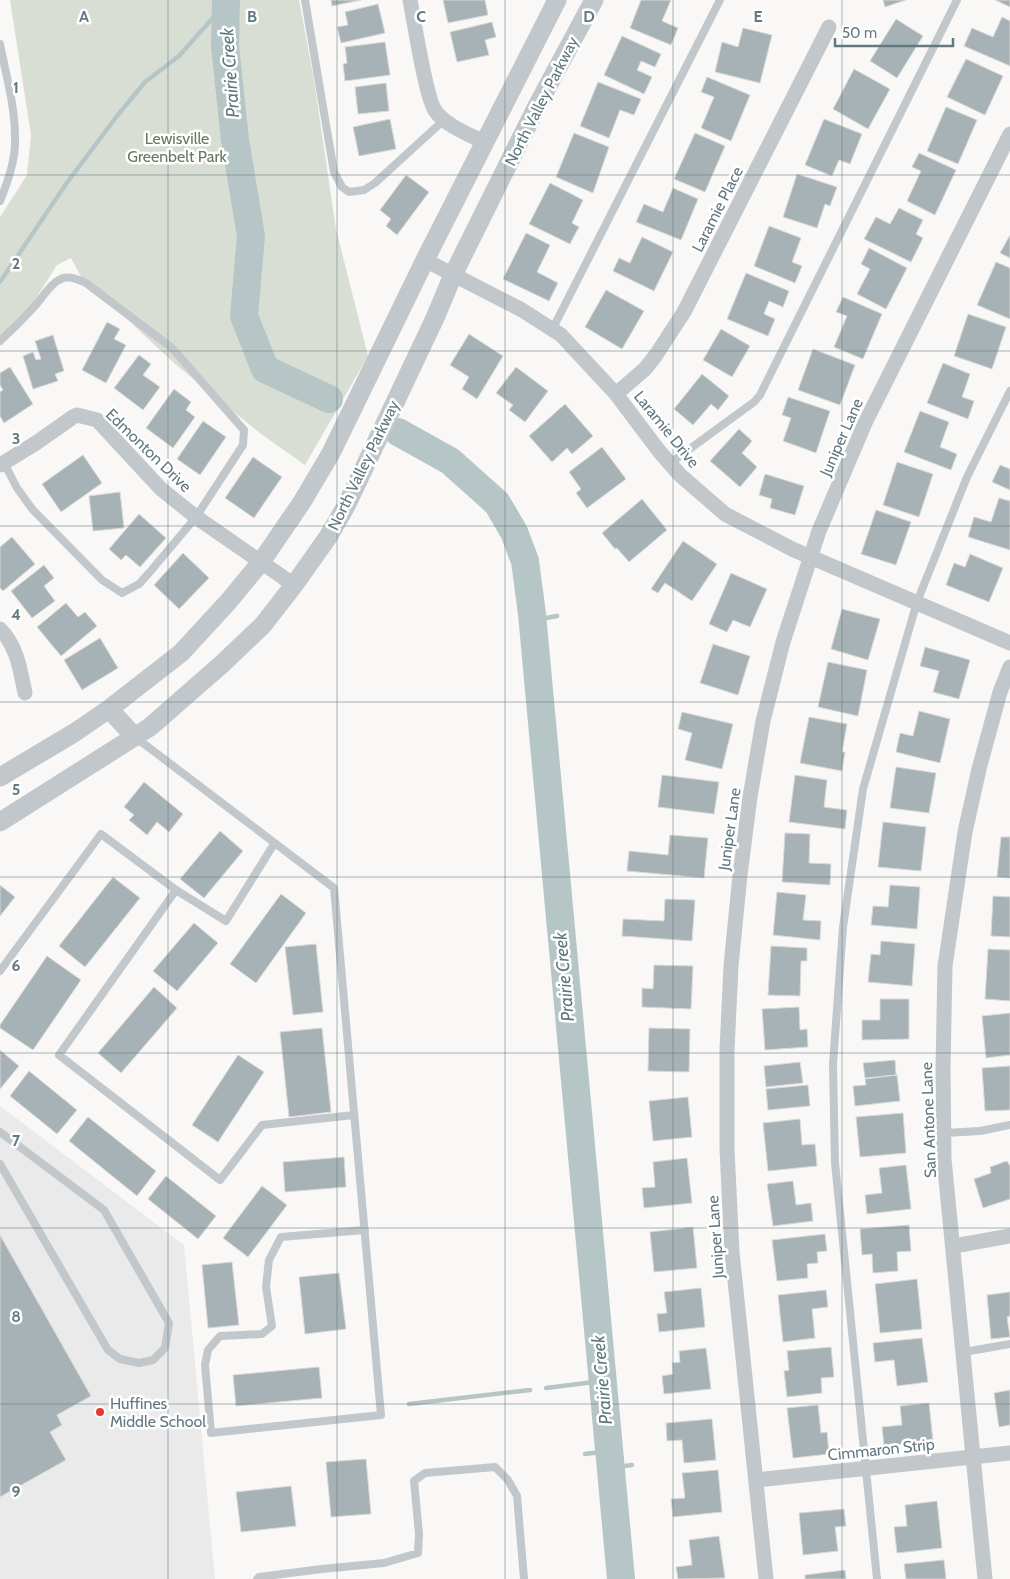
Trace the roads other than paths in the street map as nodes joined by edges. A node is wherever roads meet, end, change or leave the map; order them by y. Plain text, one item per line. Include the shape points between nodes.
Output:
1 (305, 0) edge
2 (410, 0) edge
3 (557, 0) edge
4 (594, 0) edge
5 (720, 0) edge
6 (956, 0) edge
7 (829, 27) dead end
8 (0, 44) edge
9 (444, 120) junction
10 (1010, 134) edge
11 (484, 142) junction
12 (0, 174) edge
13 (8, 177) junction
14 (0, 201) edge
15 (425, 260) junction
16 (453, 275) junction
17 (552, 330) junction
18 (0, 341) edge
19 (1010, 391) edge
20 (616, 394) junction
21 (2, 464) edge
22 (670, 464) junction
23 (196, 517) junction
24 (811, 556) junction
25 (261, 562) junction
26 (294, 585) junction
27 (918, 602) junction
28 (0, 629) edge
29 (1010, 642) edge
30 (1010, 666) edge
31 (25, 693) dead end
32 (109, 709) junction
33 (134, 737) junction
34 (0, 777) edge
35 (0, 822) edge
36 (274, 844) junction
37 (176, 890) junction
38 (0, 971) edge
39 (354, 1114) junction
40 (1010, 1125) edge
41 (0, 1132) edge
42 (944, 1133) junction
43 (0, 1164) edge
44 (365, 1230) junction
45 (1010, 1236) edge
46 (954, 1246) junction
47 (1010, 1344) edge
48 (964, 1352) junction
49 (1010, 1453) edge
50 (973, 1457) junction
51 (866, 1468) junction
52 (756, 1480) junction
53 (257, 1579) edge
54 (524, 1579) edge
55 (766, 1579) edge
56 (877, 1579) edge
57 (986, 1579) edge

1 - 9 lane via 334,172 342,187 349,192 364,190 375,183
2 - 9 street via 428,89 434,110
3 - 11 street, North Valley Parkway
4 - 16 street, North Valley Parkway
5 - 17 lane
6 - 22 lane via 760,395
7 - 20 street, Laramie Place via 684,312 645,369
8 - 13 lane via 16,138
9 - 11 street
10 - 24 street, Juniper Lane via 865,423
11 - 15 street, North Valley Parkway
12 - 13 lane
13 - 14 lane
15 - 16 street, Laramie Drive
15 - 25 street, North Valley Parkway via 330,453 302,502
16 - 17 street, Laramie Drive via 522,310
16 - 26 street, North Valley Parkway via 346,506
17 - 20 street, Laramie Drive
18 - 23 lane via 46,292 68,278 86,283 172,348 244,430 243,445
19 - 27 lane via 967,477
20 - 22 street, Laramie Drive
21 - 23 street, Edmonton Drive via 66,420 77,415 97,420 161,489
21 - 23 lane via 33,510 102,580 122,593 144,578
22 - 24 street, Laramie Drive via 725,514
23 - 25 street, Edmonton Drive
24 - 27 street, Laramie Drive
24 - 52 street, Juniper Lane via 783,642 763,721 750,797 731,966 727,1149 732,1252
25 - 26 street, Edmonton Drive
25 - 32 street, North Valley Parkway via 181,653
26 - 33 street, North Valley Parkway via 263,624 222,664 150,727
27 - 29 street, Laramie Drive
27 - 51 lane via 863,789 843,926 833,1064 835,1163
28 - 31 street via 16,653
30 - 42 street, San Antone Lane via 979,769 965,832 945,966
32 - 33 street
32 - 34 street, North Valley Parkway
33 - 35 street, North Valley Parkway
33 - 36 lane
36 - 37 lane via 226,921
36 - 39 lane via 334,888
37 - 38 lane via 101,834
37 - 39 lane via 59,1055 220,1180 262,1125
39 - 44 lane
40 - 42 lane
41 - 43 lane via 104,1210 168,1323 165,1348 153,1360 120,1359 108,1350
42 - 46 street, San Antone Lane
44 - 44 lane via 381,1416 211,1433 205,1365 208,1350 220,1336 262,1334 272,1326 266,1287 269,1260 281,1237
45 - 46 street
46 - 48 street, San Antone Lane
47 - 48 lane
48 - 50 street, San Antone Lane
49 - 50 street, Cimmaron Strip
50 - 51 street, Cimmaron Strip
50 - 57 street, San Antone Lane
51 - 52 street, Cimmaron Strip
51 - 56 lane
52 - 55 street, Juniper Lane
53 - 54 lane via 259,1576 384,1563 418,1553 414,1481 426,1472 495,1466 517,1496

